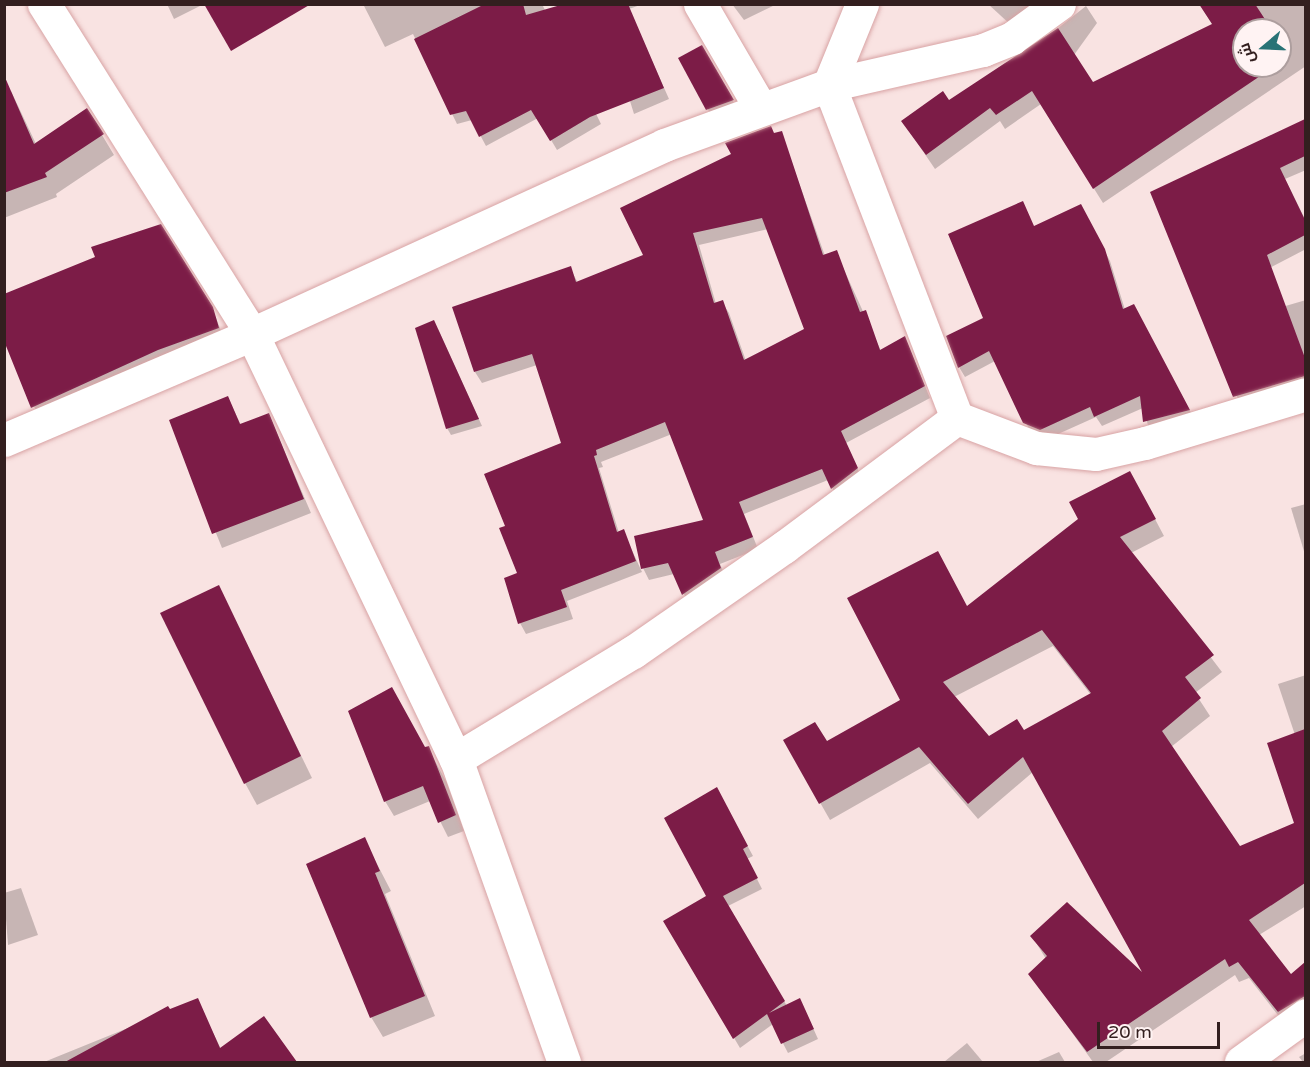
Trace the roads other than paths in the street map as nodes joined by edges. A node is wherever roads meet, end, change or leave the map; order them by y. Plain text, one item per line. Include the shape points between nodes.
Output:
1 (44, 4) edge
2 (700, 4) edge
3 (862, 4) edge
4 (1059, 4) edge
5 (829, 85) junction
6 (760, 107) junction
7 (252, 334) junction
8 (1305, 394) edge
9 (957, 418) junction
10 (4, 441) edge
11 (456, 759) junction
12 (1305, 1014) edge
13 (564, 1062) edge
14 (1241, 1062) edge

1 - 7 street
2 - 6 street
3 - 5 street
4 - 5 street via 1012,38 983,51
5 - 6 street
5 - 9 street
6 - 7 street via 664,145
7 - 10 street
7 - 11 street
8 - 9 street via 1096,454 1036,448
9 - 11 street via 784,547 633,652
11 - 13 street
12 - 14 street

